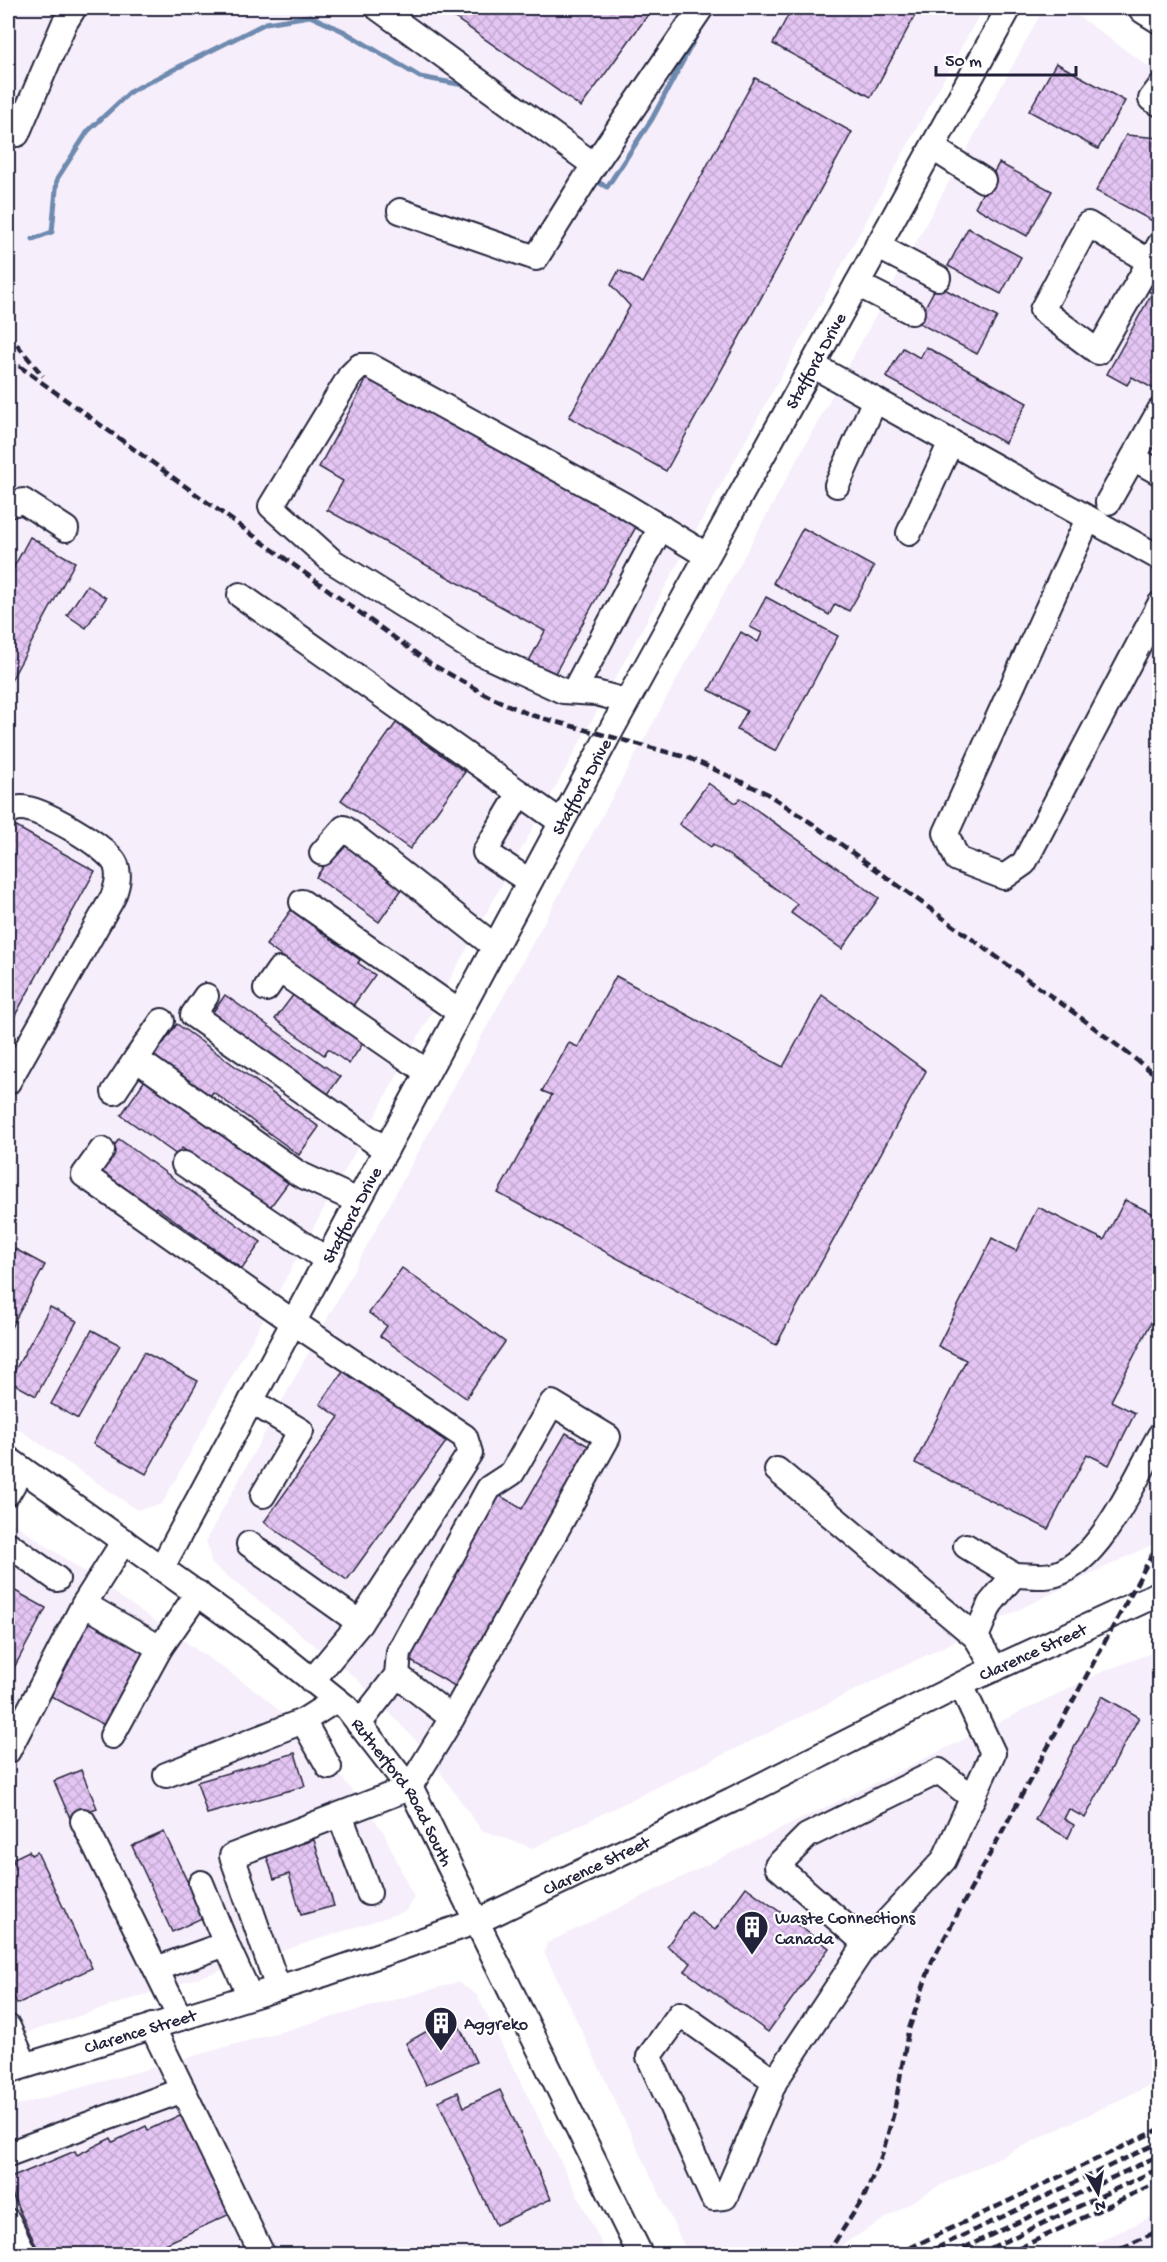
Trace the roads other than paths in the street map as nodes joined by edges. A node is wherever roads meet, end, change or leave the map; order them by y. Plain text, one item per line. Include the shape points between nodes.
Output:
1 (74, 8) edge
2 (378, 8) edge
3 (701, 8) edge
4 (1010, 8) edge
5 (1144, 8) edge
6 (1160, 18) edge
7 (1160, 87) edge
8 (1160, 104) edge
9 (17, 134) dead end
10 (933, 148) junction
11 (594, 165) junction
12 (982, 180) dead end
13 (400, 211) dead end
14 (878, 246) junction
15 (1155, 253) edge
16 (938, 278) dead end
17 (857, 284) junction
18 (912, 312) dead end
19 (812, 365) junction
20 (874, 400) junction
21 (1160, 410) edge
22 (951, 442) junction
23 (1133, 458) junction
24 (1160, 472) edge
25 (837, 485) dead end
26 (1108, 502) dead end
27 (8, 506) edge
28 (1088, 519) junction
29 (661, 527) junction
30 (66, 529) dead end
31 (909, 533) dead end
32 (706, 555) junction
33 (1160, 558) edge
34 (240, 595) dead end
35 (1160, 604) edge
36 (574, 691) junction
37 (626, 701) junction
38 (520, 793) junction
39 (8, 811) edge
40 (561, 822) junction
41 (322, 853) dead end
42 (529, 881) junction
43 (302, 902) dead end
44 (494, 946) junction
45 (267, 989) dead end
46 (206, 996) dead end
47 (459, 1012) junction
48 (162, 1021) dead end
49 (136, 1059) junction
50 (427, 1072) junction
51 (8, 1082) edge
52 (114, 1092) dead end
53 (102, 1150) dead end
54 (386, 1150) junction
55 (184, 1164) dead end
56 (358, 1201) junction
57 (327, 1260) junction
58 (293, 1322) junction
59 (251, 1401) junction
60 (1160, 1435) edge
61 (15, 1464) edge
62 (777, 1470) dead end
63 (8, 1493) edge
64 (263, 1495) dead end
65 (124, 1541) junction
66 (8, 1544) edge
67 (249, 1544) dead end
68 (966, 1546) dead end
69 (162, 1568) junction
70 (1014, 1575) junction
71 (57, 1579) dead end
72 (198, 1593) junction
73 (1160, 1593) edge
74 (84, 1604) junction
75 (360, 1623) junction
76 (976, 1637) junction
77 (160, 1648) junction
78 (995, 1668) junction
79 (397, 1675) junction
80 (312, 1681) junction
81 (961, 1685) junction
82 (336, 1700) junction
83 (452, 1718) junction
84 (303, 1722) junction
85 (359, 1724) junction
86 (112, 1736) dead end
87 (8, 1751) edge
88 (329, 1767) dead end
89 (166, 1774) dead end
90 (409, 1788) junction
91 (973, 1798) junction
92 (340, 1815) junction
93 (83, 1821) dead end
94 (201, 1883) dead end
95 (369, 1893) dead end
96 (478, 1921) junction
97 (226, 1944) junction
98 (866, 1944) junction
99 (156, 1969) junction
100 (278, 1988) junction
101 (250, 1996) junction
102 (180, 2018) junction
103 (152, 2026) junction
104 (8, 2027) edge
105 (16, 2068) edge
106 (775, 2081) junction
107 (183, 2090) junction
108 (8, 2154) edge
109 (8, 2221) edge
110 (24, 2254) edge
111 (262, 2254) edge
112 (640, 2254) edge

1 - 9 street
2 - 11 street
3 - 11 street
4 - 10 street, Stafford Drive
5 - 6 main road
7 - 8 street via 1151,99
10 - 12 street
10 - 14 street, Stafford Drive
11 - 13 street via 536,258
14 - 16 street
14 - 17 street, Stafford Drive
15 - 15 street via 1098,352 1042,310 1088,224
17 - 18 street
17 - 19 street, Stafford Drive
19 - 20 street
19 - 32 street, Stafford Drive
20 - 22 street
20 - 25 street
21 - 23 street
22 - 28 street
22 - 31 street
23 - 24 street
23 - 26 street
27 - 30 street via 23,501
28 - 33 street
28 - 35 street via 946,833 957,859 1004,877 1024,863
29 - 32 street
29 - 36 street
29 - 36 street via 370,366 360,366 350,376 271,506 332,561 474,650 563,691
32 - 37 street, Stafford Drive
34 - 38 street
36 - 37 street
37 - 40 street, Stafford Drive
38 - 40 street
38 - 42 street via 485,852
39 - 51 street via 22,808 61,823 107,851 118,873 113,897
40 - 42 street, Stafford Drive
41 - 44 street via 344,828
42 - 44 street, Stafford Drive
43 - 47 street
44 - 47 street, Stafford Drive
45 - 50 street via 279,970
46 - 54 street via 194,1015
47 - 50 street, Stafford Drive
48 - 49 street
49 - 52 street
49 - 56 street via 299,1174
50 - 54 street, Stafford Drive
53 - 58 street via 84,1175
54 - 56 street, Stafford Drive
55 - 57 street
56 - 57 street, Stafford Drive
57 - 58 street, Stafford Drive
58 - 59 street, Stafford Drive
58 - 75 street via 465,1437 470,1453
59 - 64 street via 301,1431
59 - 69 street, Stafford Drive
60 - 70 street via 1100,1540 1077,1565 1054,1575
61 - 63 street
61 - 65 street, Rutherford Road South
62 - 76 street
65 - 69 street, Rutherford Road South
65 - 74 street
66 - 71 street
67 - 75 street
68 - 70 street
69 - 72 street, Rutherford Road South
70 - 76 street via 990,1604
72 - 77 street
72 - 80 street, Rutherford Road South
73 - 78 street, Clarence Street
74 - 77 street
74 - 87 street
75 - 80 street
76 - 78 street
77 - 86 street
78 - 81 street, Clarence Street
79 - 83 street
79 - 83 street via 399,1652 489,1488 512,1473 552,1403 608,1437
79 - 85 street
80 - 82 street, Rutherford Road South
81 - 91 street via 993,1753
81 - 96 street, Clarence Street
82 - 84 street
82 - 85 street, Rutherford Road South
83 - 90 street
84 - 88 street
84 - 89 street
85 - 90 street, Rutherford Road South
90 - 92 street
90 - 96 street, Rutherford Road South
91 - 98 street via 944,1860
91 - 98 street via 939,1771 807,1836 777,1866
92 - 95 street
92 - 100 street via 232,1856
93 - 99 street
94 - 97 street
96 - 100 street, Clarence Street
96 - 112 street, Rutherford Road South
97 - 99 street
97 - 101 street
98 - 106 street
99 - 102 street
100 - 101 street, Clarence Street
101 - 102 street, Clarence Street
102 - 103 street, Clarence Street
103 - 105 street, Clarence Street
103 - 107 street
104 - 105 street
106 - 106 street via 726,2197 713,2198 649,2057 680,2014
107 - 108 street
107 - 111 street
109 - 110 street

